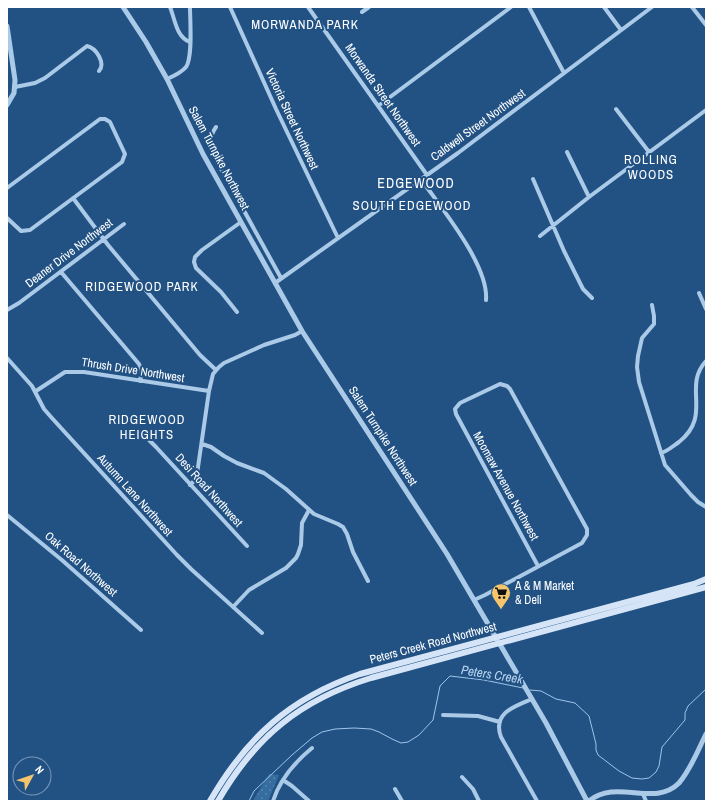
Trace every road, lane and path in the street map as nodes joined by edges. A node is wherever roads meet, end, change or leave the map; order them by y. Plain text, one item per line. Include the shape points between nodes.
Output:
1 (123, 7) edge
2 (170, 7) edge
3 (190, 7) edge
4 (230, 7) edge
5 (308, 7) edge
6 (369, 7) edge
7 (511, 7) edge
8 (529, 7) edge
9 (604, 7) edge
10 (652, 7) edge
11 (692, 7) edge
12 (362, 12) dead end
13 (706, 24) edge
14 (7, 26) edge
15 (621, 30) junction
16 (190, 42) junction
17 (99, 71) dead end
18 (564, 73) junction
19 (167, 79) junction
20 (15, 87) junction
21 (7, 106) edge
22 (378, 106) junction
23 (616, 109) dead end
24 (706, 110) edge
25 (216, 127) dead end
26 (567, 152) dead end
27 (649, 152) junction
28 (427, 175) junction
29 (421, 179) junction
30 (533, 179) dead end
31 (7, 188) edge
32 (589, 197) junction
33 (73, 198) junction
34 (7, 218) edge
35 (241, 222) junction
36 (124, 224) dead end
37 (553, 225) junction
38 (540, 236) dead end
39 (338, 238) junction
40 (104, 240) junction
41 (61, 272) junction
42 (281, 278) junction
43 (274, 283) junction
44 (699, 293) dead end
45 (592, 298) dead end
46 (486, 300) dead end
47 (652, 305) dead end
48 (705, 306) edge
49 (7, 310) edge
50 (237, 312) dead end
51 (302, 331) junction
52 (7, 358) edge
53 (706, 361) edge
54 (216, 370) junction
55 (140, 381) junction
56 (36, 391) junction
57 (209, 391) junction
58 (138, 432) dead end
59 (202, 444) junction
60 (661, 453) junction
61 (190, 485) junction
62 (706, 507) edge
63 (309, 510) junction
64 (7, 514) edge
65 (247, 546) dead end
66 (538, 566) junction
67 (706, 579) edge
68 (368, 581) dead end
69 (706, 587) edge
70 (474, 600) junction
71 (233, 607) junction
72 (141, 630) dead end
73 (262, 633) dead end
74 (496, 637) junction
75 (499, 644) junction
76 (532, 698) junction
77 (443, 716) dead end
78 (500, 722) junction
79 (706, 734) edge
80 (312, 748) dead end
81 (462, 777) dead end
82 (282, 780) junction
83 (395, 789) dead end
84 (643, 794) junction
85 (210, 801) edge
86 (218, 801) edge
87 (273, 801) edge
88 (309, 801) edge
89 (402, 801) edge
90 (479, 801) edge
91 (537, 801) edge
92 (588, 801) edge
93 (646, 801) edge

1 - 19 street, Salem Turnpike Northwest
2 - 16 street via 178,31
3 - 16 street
4 - 39 street, Victoria Street Northwest
5 - 22 street, Morwanda Street Northwest
6 - 12 street
7 - 22 street
8 - 18 street
9 - 15 street
10 - 15 street, Caldwell Street Northwest
11 - 13 street
14 - 20 street
15 - 18 street, Caldwell Street Northwest
16 - 19 street via 186,66
17 - 20 street via 102,62 93,48 87,46 45,78
18 - 28 street, Caldwell Street Northwest
19 - 35 street, Salem Turnpike Northwest via 198,144
20 - 21 street
22 - 28 street, Morwanda Street Northwest
23 - 27 street
24 - 27 street
25 - 42 street via 210,141 214,156
26 - 32 street
27 - 32 street
28 - 29 street, Caldwell Street Northwest
29 - 39 street, Caldwell Street Northwest
29 - 46 street via 475,259 485,286
30 - 37 street
31 - 33 street via 100,119 108,120 124,151 124,159
32 - 37 street
33 - 34 street via 27,231 19,229
33 - 40 street
35 - 43 street, Salem Turnpike Northwest
35 - 50 street via 202,250 194,262 198,270
36 - 40 street, Deaner Drive Northwest
37 - 38 street
37 - 45 street via 584,289
39 - 42 street, Caldwell Street Northwest
40 - 41 street, Deaner Drive Northwest
40 - 54 street via 200,355
41 - 49 street, Deaner Drive Northwest
41 - 55 street via 138,364 142,371
42 - 43 street, Caldwell Street Northwest
43 - 51 street, Salem Turnpike Northwest
44 - 48 street
47 - 60 street via 654,324 642,338 637,370
51 - 54 street via 224,363
51 - 70 street, Salem Turnpike Northwest via 447,554
52 - 56 street, Autumn Lane Northwest
53 - 60 street via 697,377 696,424 686,437
54 - 57 street
55 - 56 street, Thrush Drive Northwest via 69,371
55 - 57 street, Thrush Drive Northwest
56 - 71 street, Autumn Lane Northwest via 51,417 168,545
57 - 59 street
58 - 61 street, Desi Road Northwest via 152,442
59 - 61 street via 196,479
59 - 63 street via 237,463 264,473
60 - 62 street via 665,465 698,502
61 - 65 street, Desi Road Northwest
63 - 68 street via 344,529
63 - 71 street via 302,523 301,545 296,558 286,568 249,590
64 - 72 street, Oak Road Northwest
66 - 66 street, Moomaw Avenue Northwest via 456,416 455,409 458,405 500,384 509,388 587,529 587,537 582,543
66 - 70 street
67 - 74 main road, Peters Creek Road Northwest
69 - 75 main road, Peters Creek Road Northwest
70 - 74 street, Salem Turnpike Northwest
71 - 73 street, Autumn Lane Northwest
74 - 75 street, Salem Turnpike Northwest
74 - 85 main road, Peters Creek Road Northwest via 360,674 310,696 280,716 253,740 227,772
75 - 76 street, Salem Turnpike Northwest
75 - 86 main road, Peters Creek Road Northwest via 354,683 310,704 284,721 262,741 238,768
76 - 78 street via 508,710
76 - 92 street, Salem Turnpike Northwest
77 - 78 street via 478,716
78 - 91 street via 501,736
79 - 84 street via 686,773 675,787 662,794
80 - 82 street via 297,761
81 - 90 street via 473,789
82 - 87 street
82 - 88 street
83 - 89 street
84 - 92 street via 607,792
84 - 93 street

